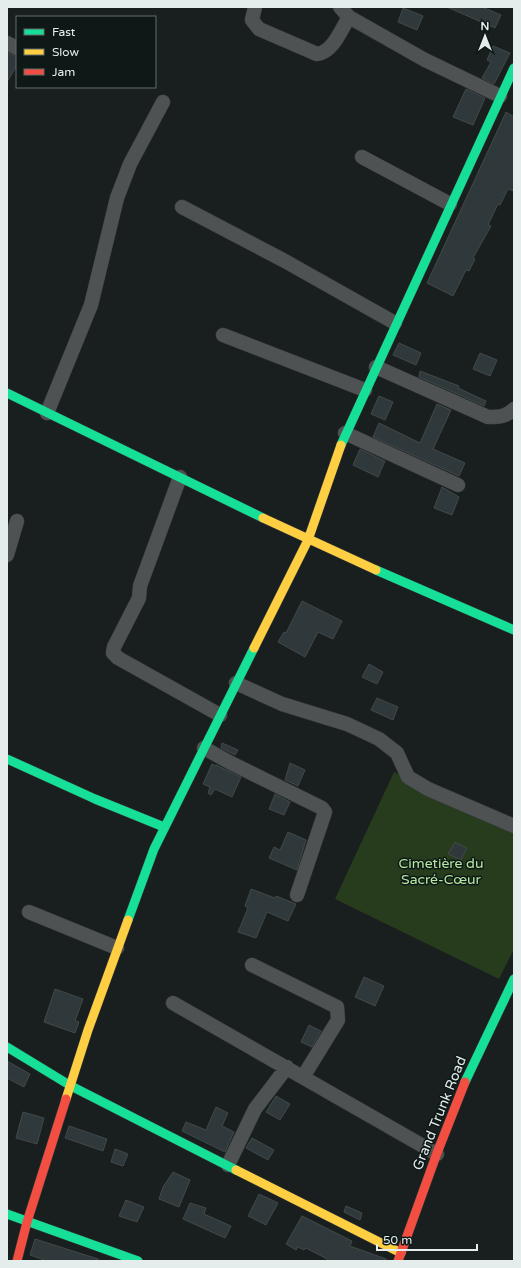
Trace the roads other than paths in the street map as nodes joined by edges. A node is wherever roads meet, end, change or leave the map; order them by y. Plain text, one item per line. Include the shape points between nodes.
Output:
1 (255, 7) edge
2 (345, 12) edge
3 (7, 43) edge
4 (16, 48) edge
5 (514, 68) edge
6 (500, 96) junction
7 (163, 102) dead end
8 (362, 157) dead end
9 (450, 204) junction
10 (182, 207) dead end
11 (396, 323) junction
12 (223, 335) dead end
13 (376, 367) junction
14 (365, 390) junction
15 (7, 393) edge
16 (514, 409) edge
17 (46, 413) junction
18 (345, 432) junction
19 (180, 477) junction
20 (458, 485) dead end
21 (17, 521) dead end
22 (308, 540) junction
23 (7, 555) edge
24 (514, 630) edge
25 (236, 683) junction
26 (220, 715) junction
27 (204, 748) junction
28 (7, 759) edge
29 (514, 826) edge
30 (164, 827) junction
31 (297, 895) dead end
32 (29, 912) dead end
33 (118, 948) junction
34 (252, 965) dead end
35 (514, 979) edge
36 (173, 1003) dead end
37 (7, 1047) edge
38 (287, 1067) junction
39 (303, 1077) junction
40 (71, 1086) junction
41 (437, 1154) junction
42 (228, 1165) junction
43 (7, 1214) edge
44 (28, 1222) junction
45 (399, 1257) edge
46 (17, 1261) edge
47 (138, 1261) edge

1 - 2 street via 252,20 258,29 317,54 329,49
2 - 6 street via 425,60
3 - 4 street
5 - 6 main road
6 - 9 main road
7 - 17 street via 130,164 118,198 91,305
8 - 9 street
9 - 11 main road
10 - 11 street
11 - 13 main road
12 - 14 street
13 - 14 main road
13 - 16 street via 488,417 508,415
14 - 18 main road
15 - 17 main road
17 - 19 main road
18 - 20 street
18 - 22 main road
19 - 22 main road
19 - 26 street via 140,586 139,598 113,653
21 - 23 street
22 - 24 main road
22 - 25 main road
25 - 26 main road
25 - 29 street via 282,704 347,724 379,739 397,753 408,776 428,789
26 - 27 main road
27 - 30 main road
27 - 31 street via 231,764 322,808 324,812
28 - 30 main road
30 - 33 main road
32 - 33 street
33 - 40 main road
34 - 39 street via 337,1007 338,1020
35 - 41 main road, Grand Trunk Road via 460,1096
36 - 38 street
37 - 40 main road
38 - 39 street
38 - 42 street via 255,1110
39 - 41 street
40 - 42 main road
40 - 44 main road
41 - 45 main road, Grand Trunk Road
42 - 45 main road
43 - 44 main road
44 - 46 main road
44 - 47 main road

